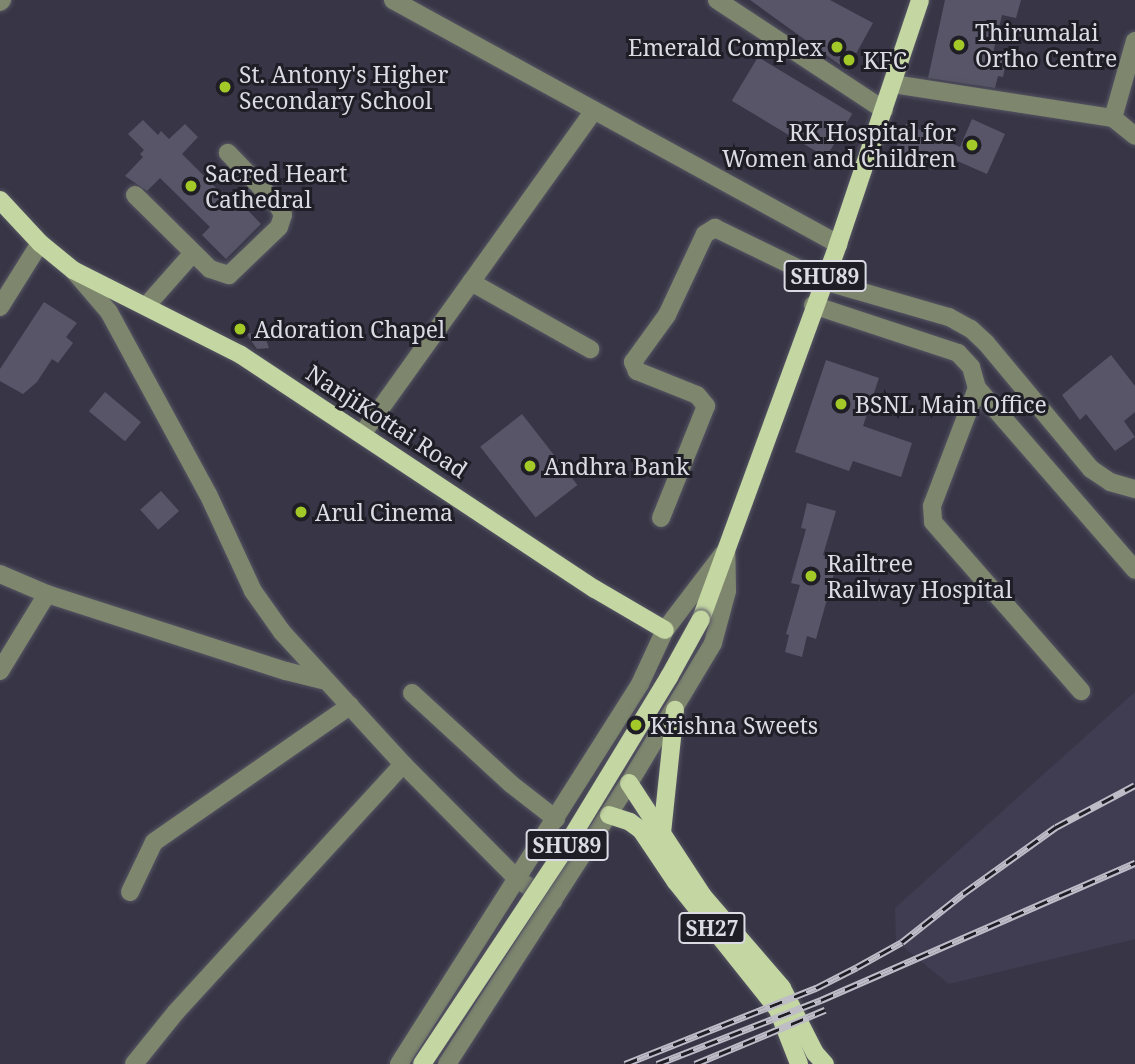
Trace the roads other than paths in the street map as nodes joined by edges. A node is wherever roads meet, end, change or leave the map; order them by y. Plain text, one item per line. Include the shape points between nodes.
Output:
1 (393, 0) edge
2 (717, 0) edge
3 (918, 1) edge
4 (1135, 41) edge
5 (893, 84) junction
6 (594, 110) junction
7 (884, 110) junction
8 (1113, 118) junction
9 (1135, 135) edge
10 (228, 153) dead end
11 (135, 195) dead end
12 (0, 200) edge
13 (40, 243) junction
14 (838, 244) junction
15 (193, 253) junction
16 (73, 270) junction
17 (824, 281) junction
18 (471, 282) junction
19 (147, 305) junction
20 (813, 305) junction
21 (0, 307) edge
22 (590, 349) dead end
23 (977, 388) junction
24 (363, 433) junction
25 (1135, 489) edge
26 (661, 518) dead end
27 (726, 551) junction
28 (1135, 570) edge
29 (0, 574) edge
30 (47, 594) junction
31 (665, 631) junction
32 (0, 671) edge
33 (322, 680) junction
34 (1081, 691) dead end
35 (412, 693) dead end
36 (350, 706) junction
37 (675, 710) junction
38 (403, 764) junction
39 (629, 783) junction
40 (609, 815) junction
41 (556, 818) junction
42 (662, 833) junction
43 (518, 880) junction
44 (130, 892) dead end
45 (553, 901) junction
46 (134, 1064) edge
47 (399, 1064) edge
48 (422, 1064) edge
49 (447, 1064) edge
50 (799, 1064) edge
51 (825, 1064) edge

1 - 6 street
2 - 7 street
3 - 5 main road, SHU89
4 - 8 street
5 - 7 main road, SHU89
5 - 8 street
6 - 14 street
6 - 18 street
7 - 14 main road, SHU89
8 - 9 street
10 - 15 street via 282,210 282,221 229,275 210,269
11 - 15 street
12 - 13 main road, NanjiKottai Road
13 - 16 main road, NanjiKottai Road
13 - 21 street
14 - 17 main road, SHU89
15 - 19 street
16 - 19 main road, NanjiKottai Road
16 - 33 street via 109,312 208,494 253,591
17 - 20 main road, SHU89
17 - 25 street via 949,317 971,329 1091,468 1110,482
17 - 26 street via 723,231 710,229 705,234 673,306 633,362 637,371 697,395 706,406
18 - 22 street
18 - 24 street
19 - 24 main road, NanjiKottai Road via 241,355
20 - 23 street via 958,353 971,367
20 - 27 main road, SHU89
23 - 28 street
23 - 34 street via 932,506 933,522
24 - 31 main road, NanjiKottai Road
27 - 31 street
27 - 37 street via 727,591 713,643
27 - 48 main road, SHU89, bridge via 701,619 670,677 562,853
29 - 30 street
30 - 32 street
30 - 33 street
31 - 41 street via 640,684
33 - 36 street
35 - 41 street
36 - 38 street
36 - 44 street via 154,842
37 - 39 street
37 - 42 main road
38 - 43 street
38 - 46 street
39 - 40 street
39 - 42 main road, SH27
40 - 45 street
40 - 50 main road, SH27 via 641,830 676,882 778,1010
41 - 43 street
42 - 51 main road, SH27 via 704,896 782,988 814,1053
43 - 45 street
43 - 47 street
45 - 49 street

